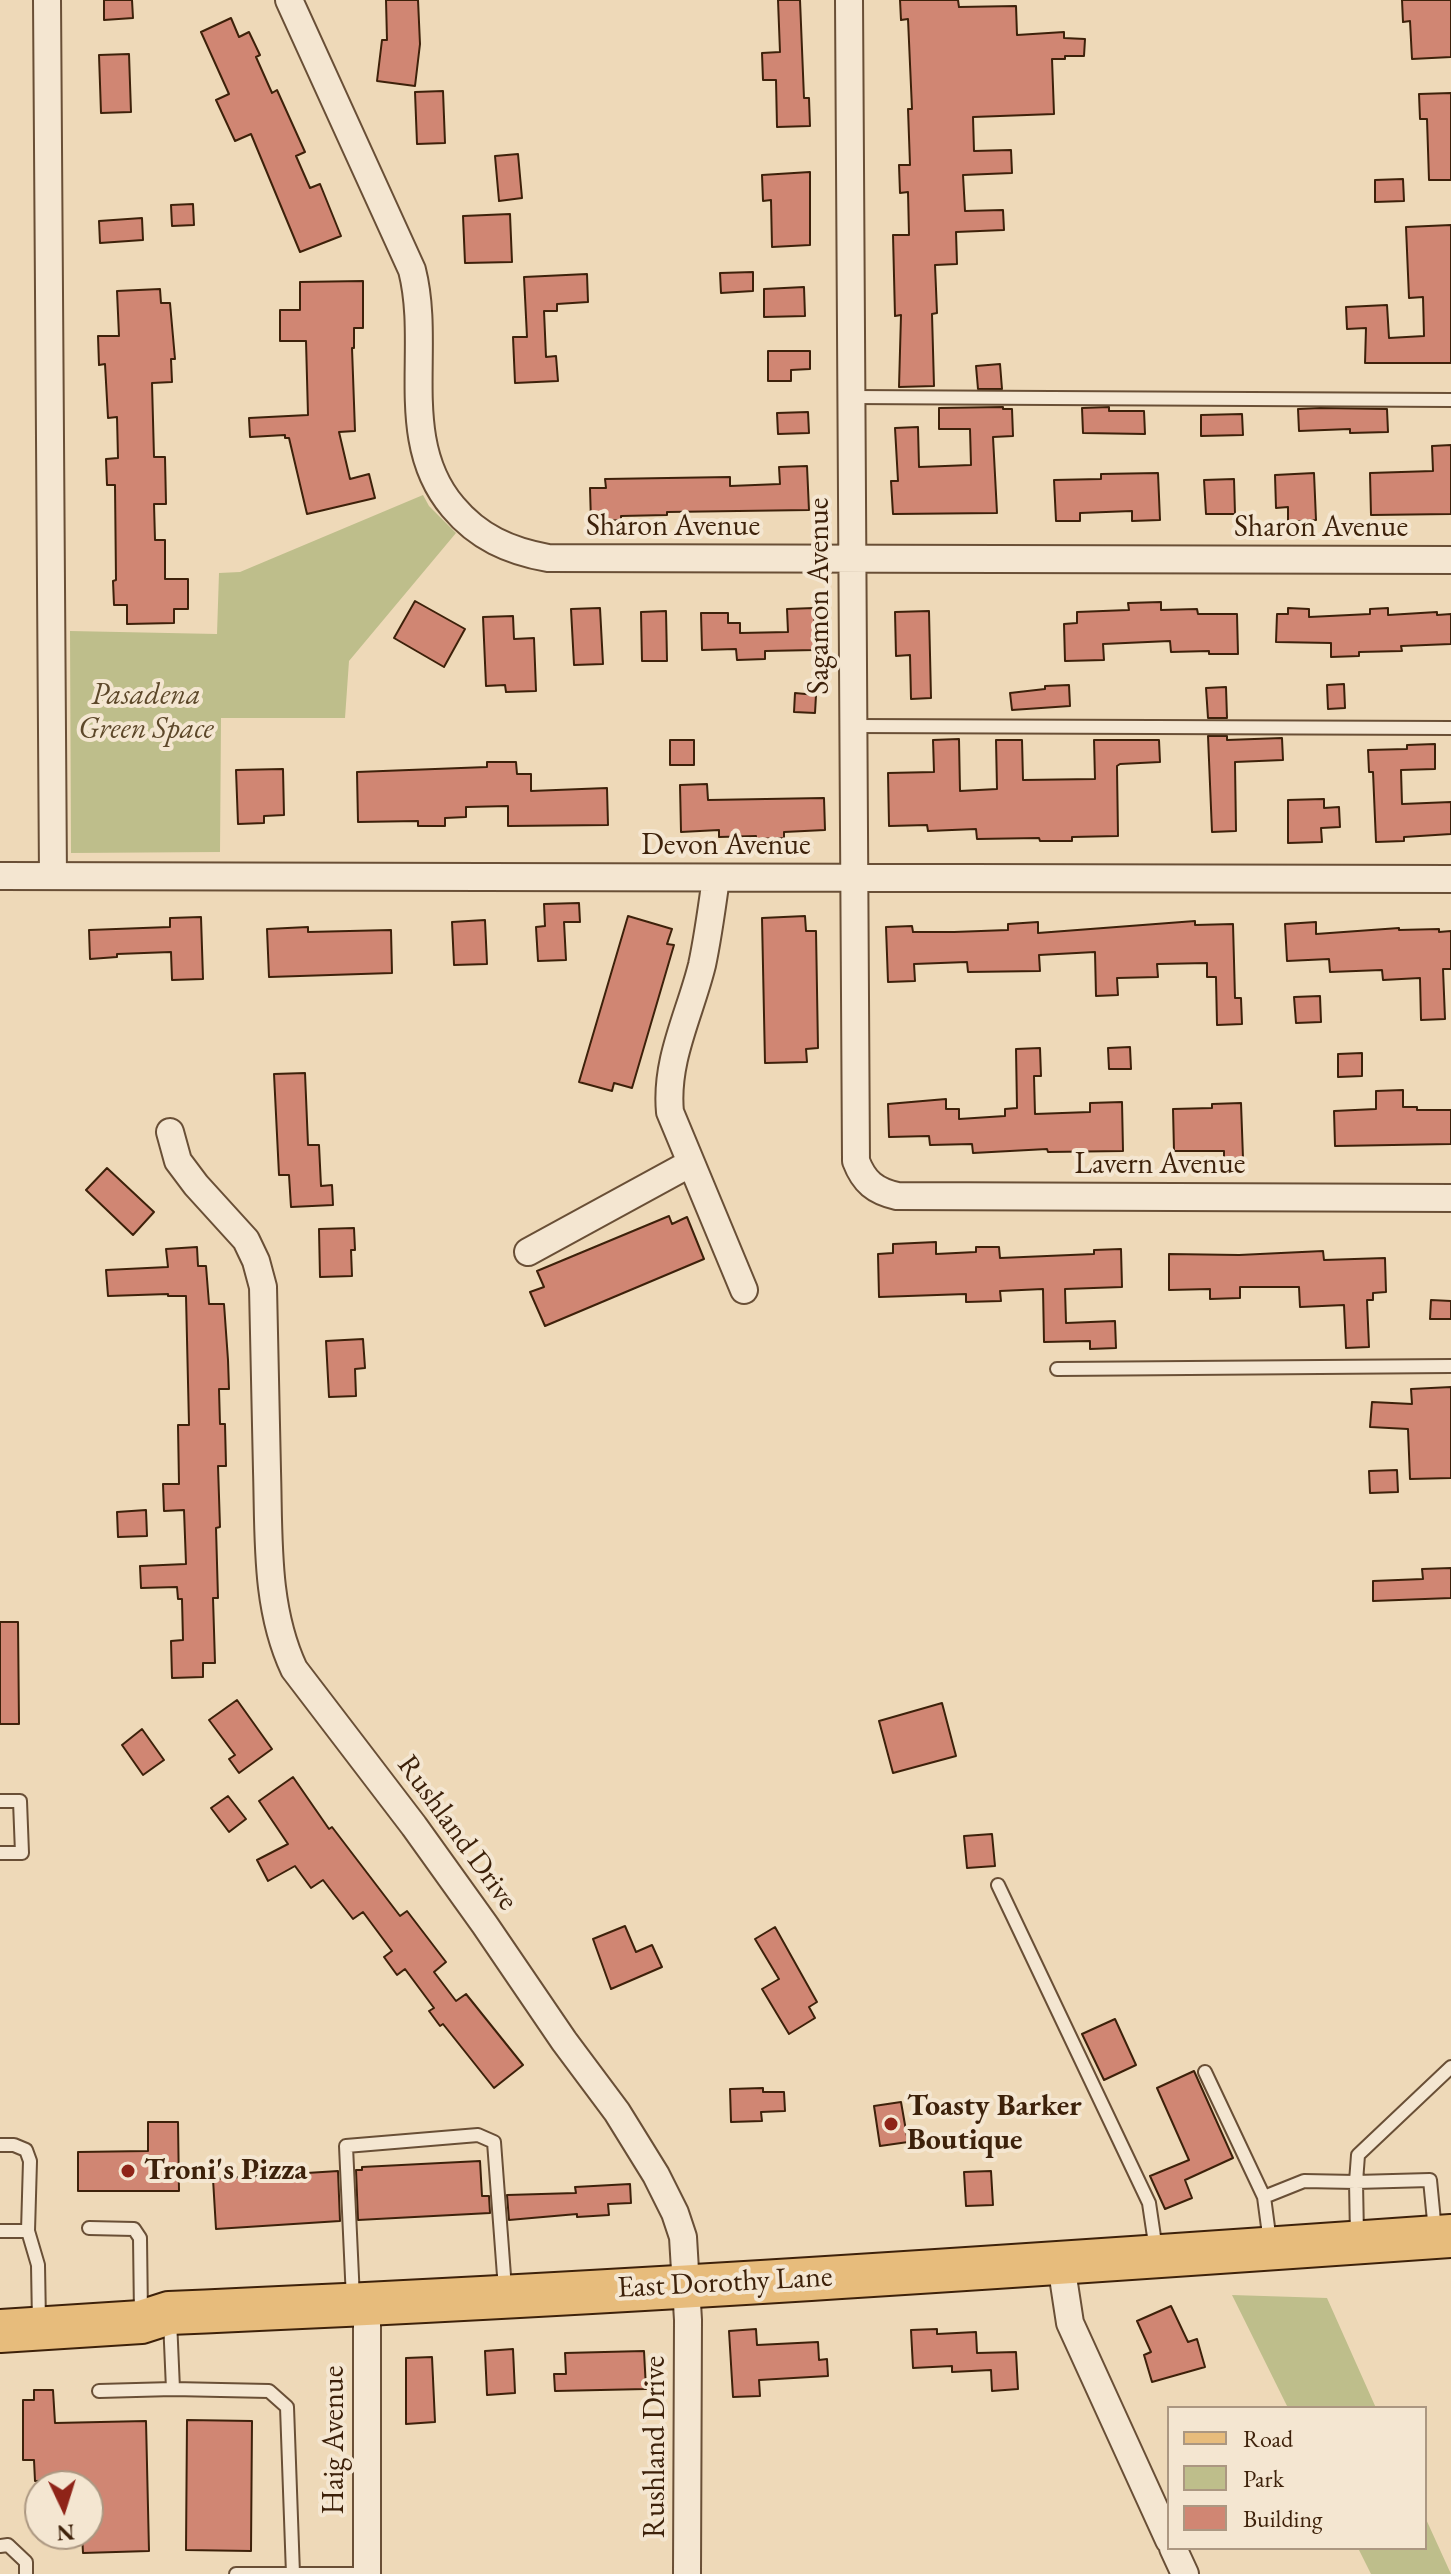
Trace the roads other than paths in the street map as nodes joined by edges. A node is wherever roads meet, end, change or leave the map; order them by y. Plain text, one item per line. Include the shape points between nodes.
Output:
1 (47, 0) edge
2 (289, 0) edge
3 (849, 0) edge
4 (851, 397) junction
5 (1451, 400) edge
6 (852, 559) junction
7 (1451, 560) edge
8 (853, 726) junction
9 (1451, 728) edge
10 (0, 876) edge
11 (53, 876) junction
12 (716, 878) junction
13 (854, 878) junction
14 (1451, 879) edge
15 (170, 1132) dead end
16 (691, 1163) junction
17 (871, 1186) joint
18 (1451, 1198) edge
19 (528, 1252) dead end
20 (744, 1290) dead end
21 (1451, 1366) edge
22 (1057, 1369) dead end
23 (0, 1801) edge
24 (0, 1853) edge
25 (998, 1885) dead end
26 (1451, 2067) edge
27 (1205, 2072) dead end
28 (0, 2145) edge
29 (1356, 2182) junction
30 (1264, 2197) junction
31 (89, 2228) dead end
32 (0, 2231) edge
33 (28, 2231) junction
34 (1443, 2237) edge
35 (1357, 2243) junction
36 (1271, 2249) junction
37 (1156, 2257) junction
38 (1061, 2264) junction
39 (686, 2285) junction
40 (505, 2296) junction
41 (360, 2305) junction
42 (155, 2318) junction
43 (20, 2330) edge
44 (173, 2389) junction
45 (99, 2391) dead end
46 (1167, 2536) edge
47 (0, 2546) edge
48 (1174, 2550) edge
49 (293, 2573) edge
50 (26, 2574) edge
51 (236, 2574) edge
52 (367, 2574) edge
53 (687, 2574) edge
54 (1185, 2574) edge

1 - 11 street
2 - 6 street, Sharon Avenue via 412,270 423,448 441,493 466,523 519,553 548,558
3 - 4 street, Sagamon Avenue
4 - 5 lane
4 - 6 street, Sagamon Avenue
6 - 7 street, Sharon Avenue
6 - 8 street, Sagamon Avenue
8 - 9 lane
8 - 13 street, Sagamon Avenue
10 - 11 street, Devon Avenue
11 - 12 street, Devon Avenue
12 - 13 street, Devon Avenue
12 - 16 street via 702,963 669,1084 670,1112
13 - 14 street, Devon Avenue
13 - 17 street, Sagamon Avenue via 856,1161
15 - 39 street, Rushland Drive via 178,1161 246,1240 263,1287 269,1546 282,1643 294,1669 441,1863 636,2140 675,2213 683,2237
16 - 19 street
16 - 20 street
17 - 18 street, Lavern Avenue via 897,1196
21 - 22 lane
23 - 24 lane via 20,1801 22,1853
25 - 37 lane via 1149,2203
26 - 29 lane via 1358,2155
27 - 30 lane
28 - 33 lane via 26,2150 30,2161
29 - 30 lane via 1304,2181
29 - 34 lane via 1430,2180
29 - 35 lane
30 - 36 lane
31 - 42 lane via 134,2229
32 - 33 lane
33 - 43 lane via 38,2265
34 - 35 main road, East Dorothy Lane
35 - 36 main road, East Dorothy Lane
36 - 37 main road, East Dorothy Lane
37 - 38 main road, East Dorothy Lane
38 - 39 main road, East Dorothy Lane
38 - 46 street via 1070,2323
39 - 40 main road, East Dorothy Lane
39 - 53 street, Rushland Drive
40 - 41 main road, East Dorothy Lane
40 - 41 lane via 494,2142 478,2135 346,2146
41 - 42 main road, East Dorothy Lane
41 - 52 street, Haig Avenue
42 - 43 main road, East Dorothy Lane
42 - 44 lane
44 - 45 lane
44 - 49 lane via 269,2391 287,2407
47 - 50 lane via 8,2545 26,2562
48 - 54 street
49 - 51 lane
49 - 52 lane

